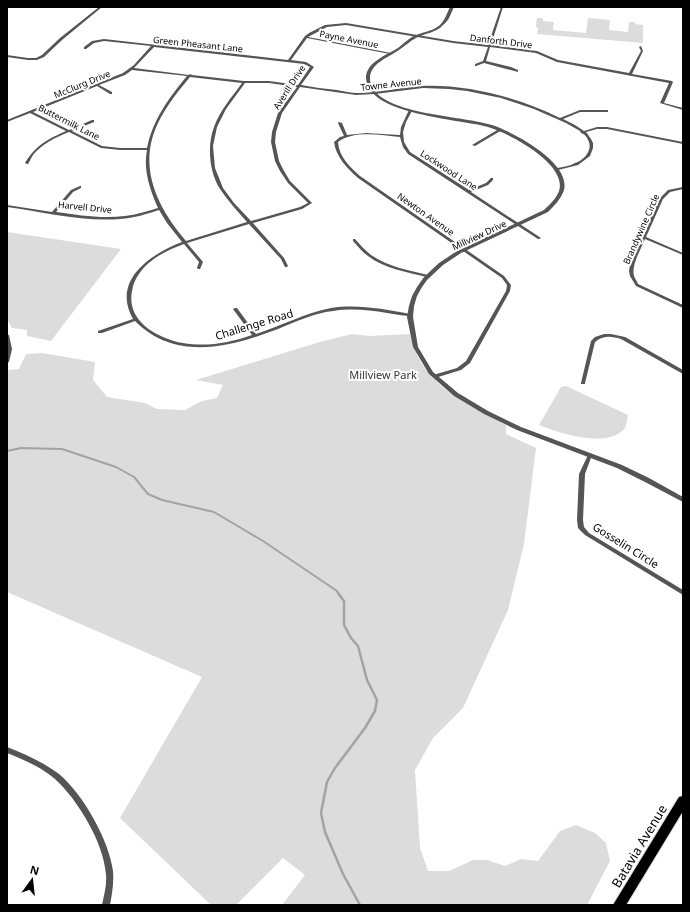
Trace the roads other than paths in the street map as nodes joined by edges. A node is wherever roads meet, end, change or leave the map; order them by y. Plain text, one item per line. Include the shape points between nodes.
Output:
1 (101, 7) edge
2 (452, 7) edge
3 (502, 7) edge
4 (418, 36) junction
5 (306, 37) junction
6 (153, 46) junction
7 (490, 46) junction
8 (640, 47) dead end
9 (85, 48) dead end
10 (390, 54) junction
11 (7, 56) edge
12 (289, 61) junction
13 (484, 62) junction
14 (311, 65) joint
15 (476, 65) dead end
16 (132, 69) junction
17 (517, 71) dead end
18 (630, 75) junction
19 (190, 76) junction
20 (244, 82) junction
21 (98, 86) junction
22 (299, 86) junction
23 (111, 93) dead end
24 (376, 94) junction
25 (683, 109) edge
26 (410, 111) junction
27 (607, 111) dead end
28 (31, 112) junction
29 (560, 119) junction
30 (7, 121) edge
31 (93, 121) dead end
32 (340, 124) dead end
33 (500, 130) junction
34 (68, 132) junction
35 (582, 132) junction
36 (346, 136) junction
37 (401, 136) junction
38 (683, 143) edge
39 (474, 145) dead end
40 (148, 149) junction
41 (27, 163) dead end
42 (558, 169) junction
43 (492, 179) dead end
44 (80, 187) dead end
45 (683, 188) edge
46 (468, 192) junction
47 (308, 200) joint
48 (7, 206) edge
49 (160, 209) junction
50 (54, 212) junction
51 (250, 222) junction
52 (520, 225) junction
53 (644, 237) junction
54 (539, 238) dead end
55 (354, 240) dead end
56 (186, 242) junction
57 (465, 250) junction
58 (683, 254) edge
59 (286, 266) dead end
60 (199, 268) dead end
61 (427, 276) junction
62 (683, 307) edge
63 (235, 309) dead end
64 (410, 314) junction
65 (136, 319) junction
66 (100, 332) dead end
67 (7, 335) edge
68 (254, 335) junction
69 (7, 362) edge
70 (683, 372) edge
71 (435, 376) junction
72 (583, 383) dead end
73 (590, 455) junction
74 (683, 500) edge
75 (683, 593) edge
76 (7, 750) edge
77 (683, 801) edge
78 (106, 905) edge
79 (619, 905) edge

1 - 11 street via 43,56 36,59
2 - 4 street via 444,24
3 - 7 street
4 - 5 street, Danforth Drive via 346,24 326,26
4 - 7 street, Danforth Drive
4 - 10 street
5 - 10 street, Payne Avenue
5 - 12 street
6 - 9 street, Green Pheasant Lane via 100,40
6 - 12 street, Green Pheasant Lane
6 - 16 street, McClurg Drive
7 - 13 street
7 - 18 street, Danforth Drive via 537,52 557,60
8 - 18 street via 642,51
10 - 24 street via 376,63 368,74 369,84
12 - 14 street, Green Pheasant Lane
13 - 15 street
13 - 17 street
14 - 22 street, Averill Drive
16 - 19 street, Towne Avenue
16 - 21 street, McClurg Drive
18 - 25 street, Danforth Drive via 671,82 662,102
19 - 20 street, Towne Avenue
19 - 40 street via 159,115 151,132
20 - 22 street, Towne Avenue
20 - 51 street via 224,108 215,127 211,146 213,168 221,188
21 - 23 street
21 - 28 street, McClurg Drive
22 - 24 street, Towne Avenue via 356,94
22 - 47 street, Averill Drive via 280,113 273,142 277,162 282,171 298,192
24 - 26 street via 394,106
24 - 29 street, Towne Avenue via 438,87 501,97 526,104
26 - 33 street via 472,121
26 - 37 street via 402,125
27 - 29 street via 580,112
28 - 30 street, McClurg Drive
28 - 34 street, Buttermilk Lane
29 - 35 street, Towne Avenue
31 - 34 street
32 - 36 street
33 - 39 street
33 - 42 street via 543,154
34 - 40 street, Buttermilk Lane via 101,147
34 - 41 street via 43,144 30,156
35 - 38 street via 607,128
35 - 42 street via 591,143 589,155 577,164
36 - 37 street
36 - 57 street, Newton Avenue via 338,139 336,146 351,170
37 - 46 street, Lockwood Lane via 405,148 416,158
40 - 49 street via 151,188
42 - 52 street, Millview Drive via 562,186 557,201 546,211
43 - 46 street via 488,184
44 - 50 street via 72,191
45 - 53 street, Brandywine Circle via 674,189 661,199
46 - 52 street, Lockwood Lane
47 - 51 street, Challenge Road via 310,203 307,206
48 - 50 street, Harvell Drive
49 - 50 street, Harvell Drive via 115,218
49 - 56 street
51 - 56 street, Challenge Road
51 - 59 street via 283,259
52 - 54 street, Lockwood Lane
52 - 57 street, Millview Drive
53 - 58 street
53 - 62 street, Brandywine Circle via 632,265 632,278 637,285
55 - 61 street via 366,254 379,263
56 - 60 street via 202,262
56 - 65 street, Challenge Road via 154,257 138,271 131,284 128,298
57 - 61 street, Millview Drive via 446,260
57 - 71 street, Newton Avenue via 507,280 509,288 468,362 459,369
61 - 64 street, Millview Drive via 416,294
63 - 68 street
64 - 68 street, Challenge Road via 356,308 330,310
64 - 71 street, Millview Drive via 415,345
65 - 66 street
65 - 68 street, Challenge Road via 148,330 170,341 198,346 222,346
67 - 69 street via 10,349
70 - 72 street via 623,338 602,335 593,341
71 - 73 street, Millview Drive via 462,399 484,412 536,436
73 - 74 street, Millview Drive via 634,473
73 - 75 street, Gosselin Circle via 582,474 581,528
76 - 78 street via 46,768 68,787 83,806 92,822 109,869
77 - 79 main road, Batavia Avenue

